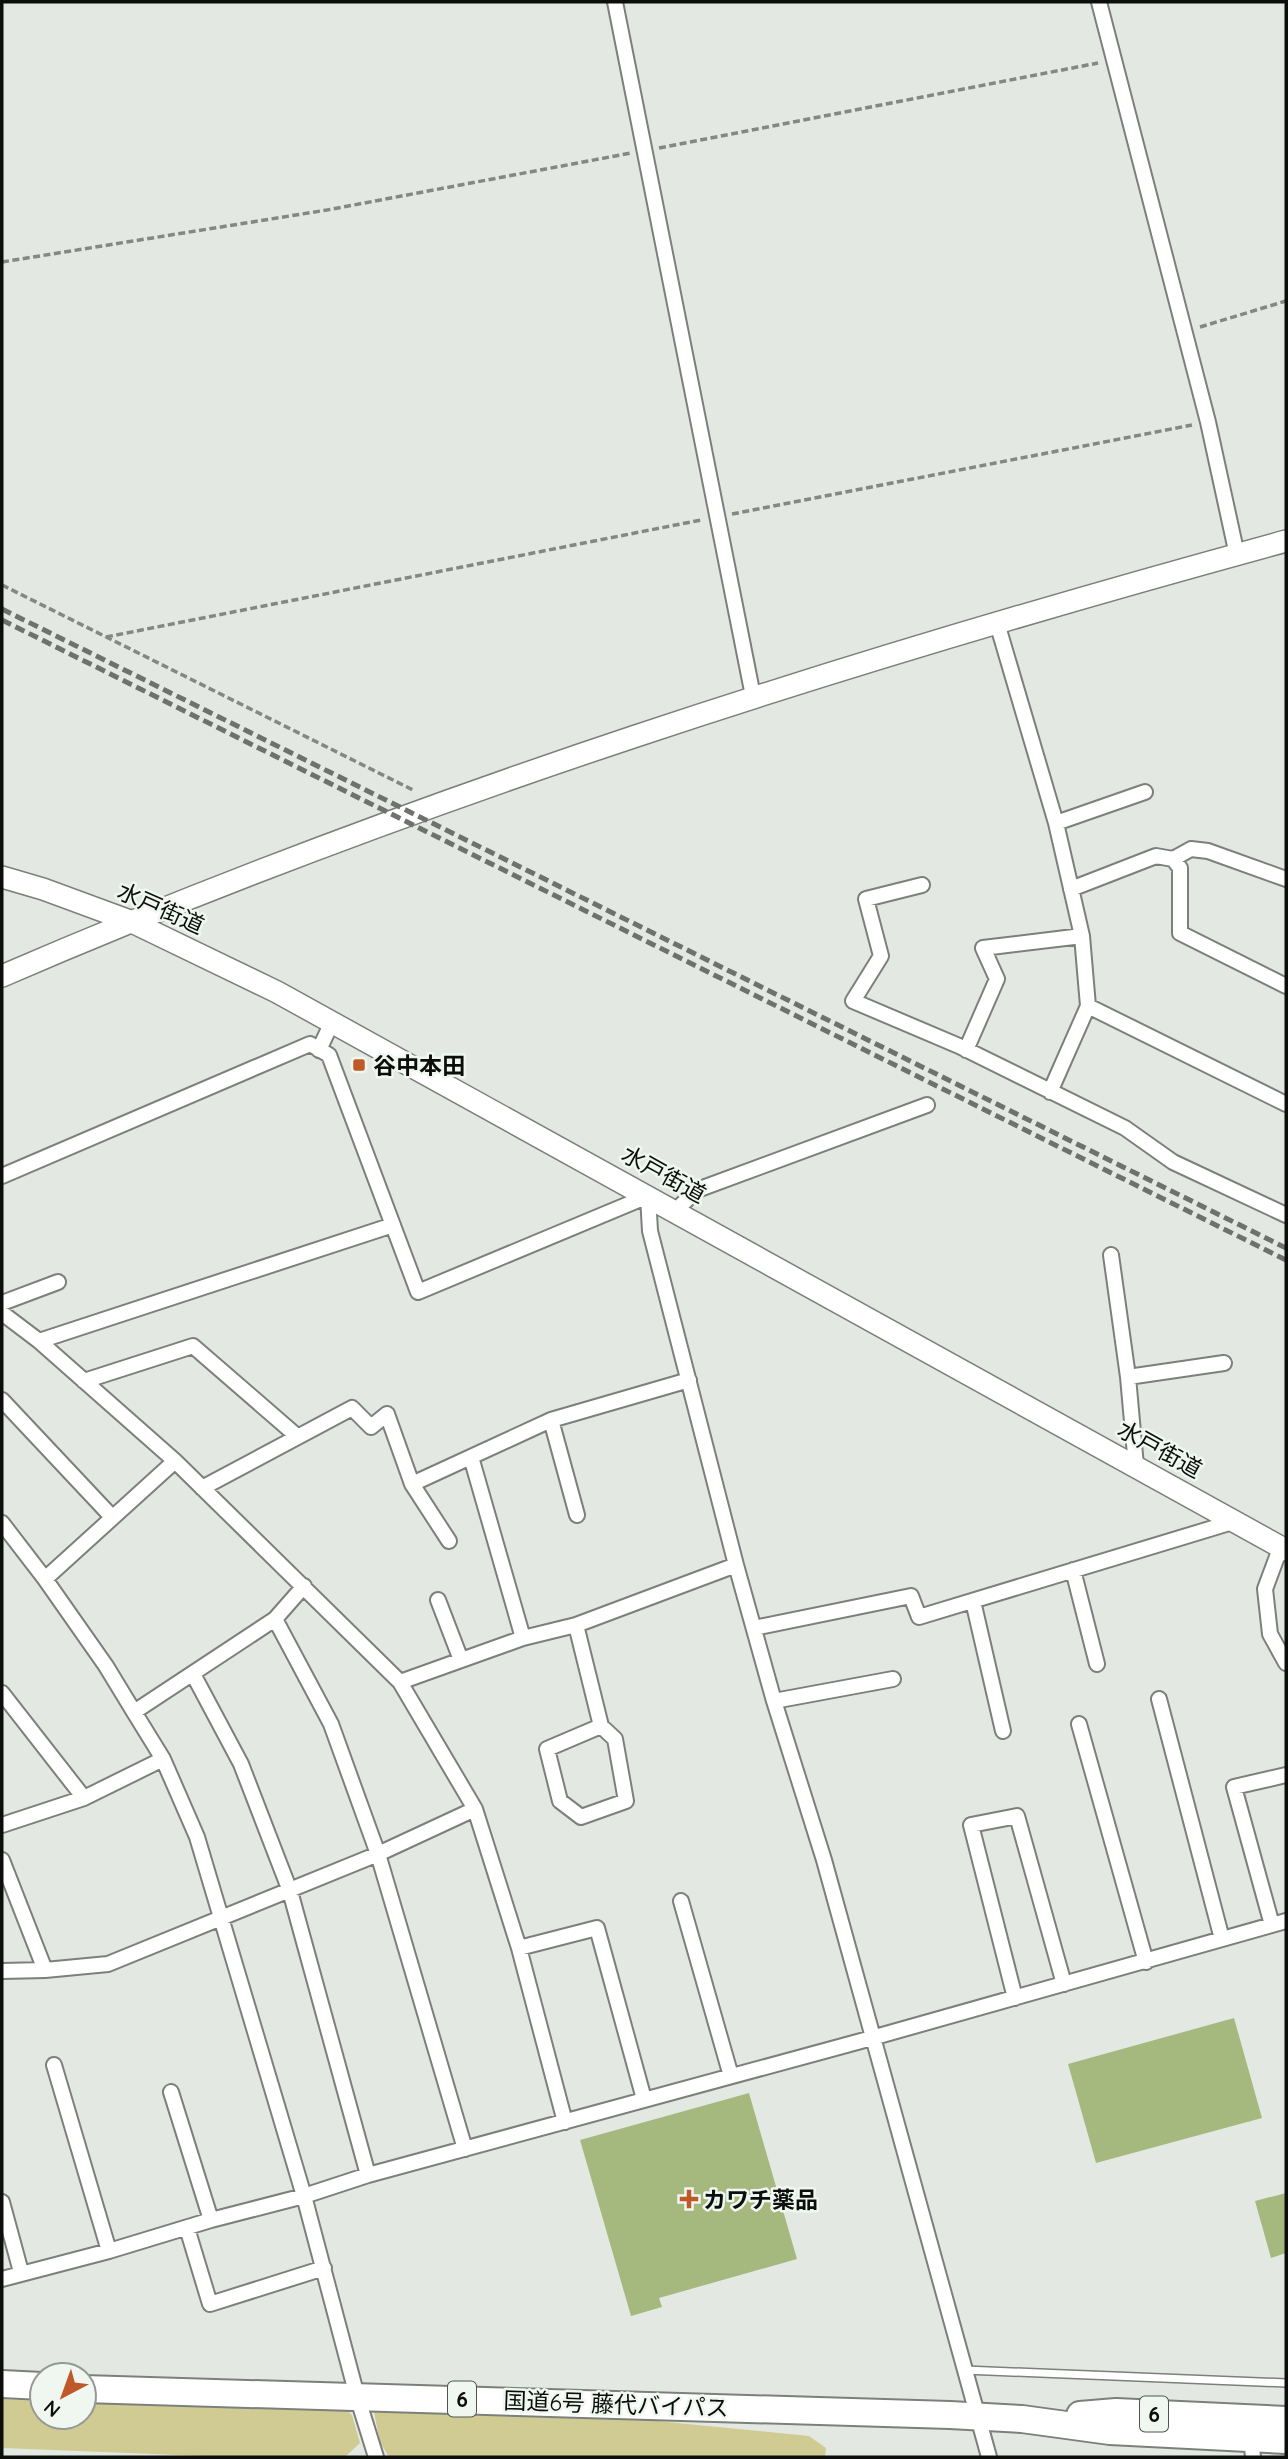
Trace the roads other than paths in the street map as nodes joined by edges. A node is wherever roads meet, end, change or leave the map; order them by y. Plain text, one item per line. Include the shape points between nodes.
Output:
1 (615, 2) edge
2 (1099, 2) edge
3 (1286, 541) edge
4 (1237, 555) junction
5 (997, 623) junction
6 (753, 696) junction
7 (1145, 792) dead end
8 (1056, 823) junction
9 (1172, 859) junction
10 (1286, 860) edge
11 (2, 877) edge
12 (1284, 878) edge
13 (922, 885) dead end
14 (1071, 889) junction
15 (130, 921) junction
16 (1082, 936) junction
17 (2, 976) edge
18 (1286, 986) edge
19 (1088, 1006) junction
20 (332, 1022) junction
21 (320, 1050) junction
22 (966, 1050) junction
23 (1050, 1092) junction
24 (1286, 1104) edge
25 (927, 1105) dead end
26 (2, 1176) edge
27 (648, 1196) junction
28 (675, 1211) junction
29 (1286, 1215) edge
30 (393, 1225) junction
31 (1111, 1255) dead end
32 (58, 1282) dead end
33 (2, 1303) edge
34 (2, 1313) edge
35 (39, 1341) junction
36 (1224, 1363) dead end
37 (1128, 1377) junction
38 (689, 1380) junction
39 (84, 1381) junction
40 (2, 1400) edge
41 (551, 1420) junction
42 (298, 1437) junction
43 (471, 1457) junction
44 (174, 1461) junction
45 (1136, 1466) junction
46 (412, 1484) junction
47 (202, 1488) junction
48 (577, 1516) dead end
49 (112, 1517) junction
50 (1236, 1521) junction
51 (2, 1523) edge
52 (449, 1541) dead end
53 (1283, 1548) edge
54 (736, 1565) junction
55 (1073, 1570) junction
56 (45, 1579) junction
57 (304, 1586) junction
58 (438, 1600) dead end
59 (972, 1601) junction
60 (275, 1619) junction
61 (576, 1625) junction
62 (754, 1628) junction
63 (523, 1638) junction
64 (461, 1660) junction
65 (1286, 1662) edge
66 (1097, 1664) dead end
67 (192, 1674) junction
68 (893, 1679) dead end
69 (400, 1682) junction
70 (2, 1693) edge
71 (1159, 1699) dead end
72 (774, 1701) junction
73 (134, 1712) junction
74 (1079, 1724) dead end
75 (601, 1726) junction
76 (1003, 1731) dead end
77 (163, 1759) junction
78 (1286, 1775) edge
79 (84, 1797) junction
80 (475, 1809) junction
81 (2, 1825) edge
82 (378, 1854) junction
83 (2, 1860) edge
84 (290, 1891) junction
85 (681, 1901) dead end
86 (222, 1919) junction
87 (1279, 1923) edge
88 (1223, 1939) junction
89 (519, 1948) junction
90 (1146, 1962) junction
91 (2, 1970) edge
92 (45, 1970) junction
93 (1064, 1984) junction
94 (1015, 1998) junction
95 (872, 2038) junction
96 (54, 2065) dead end
97 (730, 2076) junction
98 (171, 2092) dead end
99 (645, 2099) junction
100 (565, 2122) junction
101 (466, 2149) junction
102 (368, 2175) junction
103 (304, 2196) junction
104 (2, 2202) edge
105 (211, 2220) junction
106 (187, 2228) junction
107 (109, 2251) junction
108 (324, 2268) junction
109 (21, 2273) junction
110 (2, 2278) edge
111 (963, 2369) junction
112 (1286, 2383) edge
113 (2, 2384) edge
114 (28, 2385) edge
115 (98, 2390) edge
116 (357, 2396) junction
117 (977, 2417) junction
118 (1022, 2419) junction
119 (1286, 2420) edge
120 (1286, 2440) edge
121 (1252, 2448) edge
122 (376, 2457) edge
123 (989, 2457) edge

1 - 6 street
2 - 4 street via 1208,422
3 - 4 main road
4 - 5 main road
5 - 6 main road
5 - 8 street
6 - 15 main road via 439,803
7 - 8 street
8 - 14 street
9 - 12 street via 1191,849 1208,851
9 - 14 street via 1156,856
9 - 18 street via 1180,869 1180,933
10 - 12 street
11 - 15 main road, 水戸街道
13 - 22 street via 866,900 881,956 853,1001
14 - 16 street
15 - 17 main road
15 - 20 main road, 水戸街道
16 - 19 street
16 - 22 street via 983,948 997,979
19 - 23 street
19 - 24 street
20 - 21 street
20 - 27 main road, 水戸街道
21 - 26 street via 310,1044
21 - 30 street via 329,1055
22 - 23 street
23 - 29 street via 1125,1128 1173,1162
25 - 28 street via 697,1190
27 - 28 main road, 水戸街道
27 - 30 street via 418,1292
27 - 38 street via 650,1231
28 - 45 main road, 水戸街道
30 - 35 street
31 - 37 street
32 - 33 street
34 - 35 street
35 - 39 street
36 - 37 street
37 - 45 street
38 - 41 street
38 - 54 street
39 - 42 street via 193,1346
39 - 44 street
40 - 49 street
41 - 43 street
41 - 48 street
42 - 46 street via 352,1408 371,1427 387,1414
42 - 47 street
43 - 46 street
43 - 63 street
44 - 47 street
44 - 49 street
45 - 50 main road, 水戸街道
46 - 52 street
47 - 57 street
49 - 56 street
50 - 53 main road, 水戸街道
50 - 55 street
51 - 56 street
53 - 65 street via 1265,1589 1270,1634
54 - 61 street
54 - 62 street
55 - 59 street
55 - 66 street
56 - 73 street
57 - 60 street
57 - 69 street
58 - 64 street
59 - 62 street via 919,1617 911,1596
59 - 76 street
60 - 67 street
60 - 82 street via 331,1724
61 - 63 street
61 - 75 street
62 - 72 street
63 - 64 street
64 - 69 street
67 - 73 street
67 - 84 street via 241,1765
68 - 72 street
69 - 80 street
70 - 79 street
71 - 88 street
72 - 95 street via 824,1860
73 - 77 street
74 - 90 street
75 - 75 street via 547,1749 560,1801 581,1817 626,1801 615,1739
77 - 79 street
77 - 86 street via 197,1837
78 - 87 street via 1234,1787
79 - 81 street
80 - 82 street
80 - 89 street
82 - 84 street
82 - 101 street
83 - 92 street
84 - 86 street
84 - 102 street
85 - 97 street
86 - 92 street via 108,1964
86 - 103 street
87 - 88 street
88 - 90 street
89 - 99 street via 597,1928
89 - 100 street
90 - 93 street
91 - 92 street
93 - 94 street
93 - 94 street via 1017,1816 971,1825
94 - 95 street
95 - 97 street
95 - 111 street
96 - 107 street
97 - 99 street
98 - 105 street
99 - 100 street
100 - 101 street
101 - 102 street
102 - 103 street
103 - 105 street
103 - 108 street
104 - 109 street
105 - 106 street
106 - 107 street
106 - 108 street via 210,2304
107 - 109 street
108 - 116 street
109 - 110 street
111 - 112 lane
111 - 117 street
113 - 114 highway
115 - 116 highway, 国道6号 藤代バイパス / 6
116 - 117 highway, 国道6号 藤代バイパス / 6
116 - 122 street
117 - 118 highway, 国道6号 藤代バイパス / 6
117 - 123 street
118 - 119 highway, 国道6号 藤代バイパス / 6 via 1116,2412
118 - 121 highway, 国道6号 藤代バイパス / 6
120 - 121 highway, 国道6号 藤代バイパス / 6

